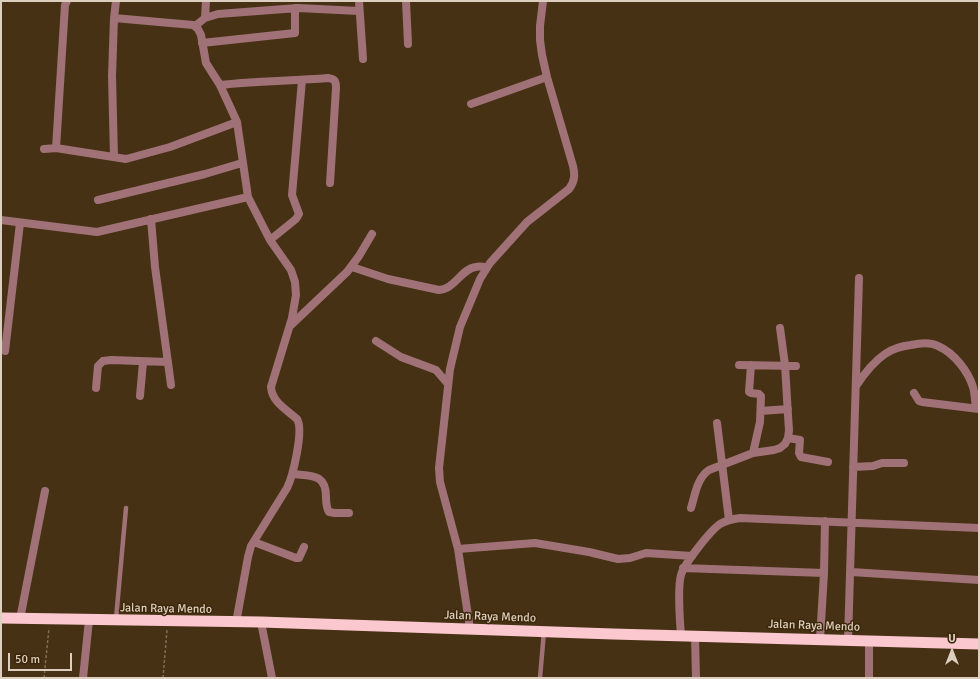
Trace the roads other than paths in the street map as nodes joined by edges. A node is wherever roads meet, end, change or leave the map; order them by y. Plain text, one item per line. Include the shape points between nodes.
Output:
1 (67, 1) edge
2 (116, 1) edge
3 (206, 1) edge
4 (358, 1) edge
5 (406, 1) edge
6 (543, 1) edge
7 (295, 8) junction
8 (359, 11) junction
9 (114, 18) junction
10 (205, 18) junction
11 (195, 26) junction
12 (202, 43) junction
13 (408, 44) dead end
14 (363, 59) dead end
15 (546, 77) junction
16 (302, 80) junction
17 (220, 85) junction
18 (471, 104) dead end
19 (237, 122) junction
20 (56, 148) junction
21 (44, 149) dead end
22 (114, 157) junction
23 (242, 164) junction
24 (330, 182) dead end
25 (248, 197) junction
26 (98, 200) dead end
27 (151, 219) junction
28 (1, 220) edge
29 (20, 223) junction
30 (372, 234) dead end
31 (270, 240) junction
32 (352, 267) junction
33 (486, 267) junction
34 (859, 278) dead end
35 (290, 326) junction
36 (780, 328) dead end
37 (376, 340) dead end
38 (5, 351) dead end
39 (143, 362) junction
40 (168, 362) junction
41 (751, 365) junction
42 (785, 365) junction
43 (739, 366) dead end
44 (796, 366) dead end
45 (448, 384) junction
46 (171, 385) dead end
47 (856, 386) junction
48 (96, 388) dead end
49 (914, 393) dead end
50 (140, 396) dead end
51 (978, 408) edge
52 (788, 409) junction
53 (761, 411) junction
54 (717, 423) dead end
55 (788, 438) junction
56 (753, 453) junction
57 (828, 462) dead end
58 (904, 463) dead end
59 (722, 465) junction
60 (853, 467) junction
61 (293, 474) junction
62 (45, 491) dead end
63 (126, 508) dead end
64 (692, 508) dead end
65 (349, 513) dead end
66 (729, 520) junction
67 (825, 521) junction
68 (851, 523) junction
69 (979, 528) edge
70 (254, 542) junction
71 (304, 547) dead end
72 (458, 549) junction
73 (692, 556) junction
74 (683, 568) junction
75 (851, 572) junction
76 (824, 573) junction
77 (979, 580) edge
78 (1, 618) edge
79 (20, 619) junction
80 (89, 620) junction
81 (116, 621) junction
82 (261, 622) junction
83 (236, 623) junction
84 (470, 629) junction
85 (544, 631) junction
86 (681, 636) junction
87 (695, 636) junction
88 (820, 639) junction
89 (848, 640) junction
90 (869, 641) junction
91 (979, 644) edge
92 (83, 678) edge
93 (272, 678) edge
94 (540, 678) edge
95 (696, 678) edge
96 (869, 678) edge

1 - 20 street
2 - 9 street
3 - 10 street
4 - 8 street
5 - 13 street
6 - 15 street via 540,40
7 - 8 street
7 - 10 street via 218,14
7 - 12 street via 295,33
8 - 14 street
9 - 11 street
9 - 22 street
10 - 11 street
11 - 12 street via 201,35
12 - 17 street via 206,63
15 - 18 street
15 - 33 street via 573,166 573,184 564,194 532,217
16 - 17 street
16 - 24 street via 333,78 336,82
16 - 31 street via 292,195 299,214
17 - 19 street
19 - 22 street via 146,154 126,159
19 - 23 street
20 - 21 street
20 - 22 street
23 - 25 street
23 - 26 street
25 - 27 street
25 - 31 street
27 - 29 street via 96,232
27 - 40 street
28 - 29 street
29 - 38 street
30 - 32 street
31 - 35 street via 289,266 295,282 296,295
32 - 33 street via 388,279 439,290 446,288 469,270
32 - 35 street
33 - 45 street via 460,327
34 - 47 street
35 - 61 street via 272,380 272,392 276,401 297,419 299,429
36 - 42 street
37 - 45 street via 401,357 436,370
39 - 40 street
39 - 48 street via 103,361 98,366
39 - 50 street
40 - 46 street
41 - 42 street
41 - 43 street
41 - 53 street via 749,392 760,394
42 - 44 street
42 - 52 street
45 - 72 street via 439,468 440,482
47 - 51 street via 871,366 886,353 904,346 930,344 950,354 968,376
47 - 60 street
49 - 51 street via 922,402
52 - 53 street
52 - 55 street
53 - 56 street
54 - 59 street
55 - 56 street via 780,448
55 - 57 street via 800,440 801,457
56 - 59 street
58 - 60 street
59 - 64 street via 703,473
59 - 66 street
60 - 68 street
61 - 65 street via 321,479 325,484 326,508 329,512
61 - 70 street
62 - 79 street
63 - 81 lane
66 - 67 street via 740,518
66 - 73 street via 715,528
67 - 68 street
67 - 76 street
68 - 69 street
68 - 75 street
70 - 71 street via 296,558 301,556
70 - 83 street via 248,557
72 - 73 street via 535,543 618,559 646,553
72 - 84 street
73 - 74 street
74 - 76 street
74 - 86 street via 680,582
75 - 77 street
75 - 89 street
76 - 88 street
78 - 79 highway, Jalan Raya Mendo
79 - 80 highway, Jalan Raya Mendo
80 - 81 highway, Jalan Raya Mendo
80 - 92 street
81 - 83 highway, Jalan Raya Mendo
82 - 83 highway, Jalan Raya Mendo
82 - 84 highway, Jalan Raya Mendo
82 - 93 street
84 - 85 highway, Jalan Raya Mendo
85 - 86 highway, Jalan Raya Mendo
85 - 94 lane
86 - 87 highway, Jalan Raya Mendo
87 - 88 highway, Jalan Raya Mendo
87 - 95 street
88 - 89 highway, Jalan Raya Mendo
89 - 90 highway, Jalan Raya Mendo
90 - 91 highway, Jalan Raya Mendo
90 - 96 street

